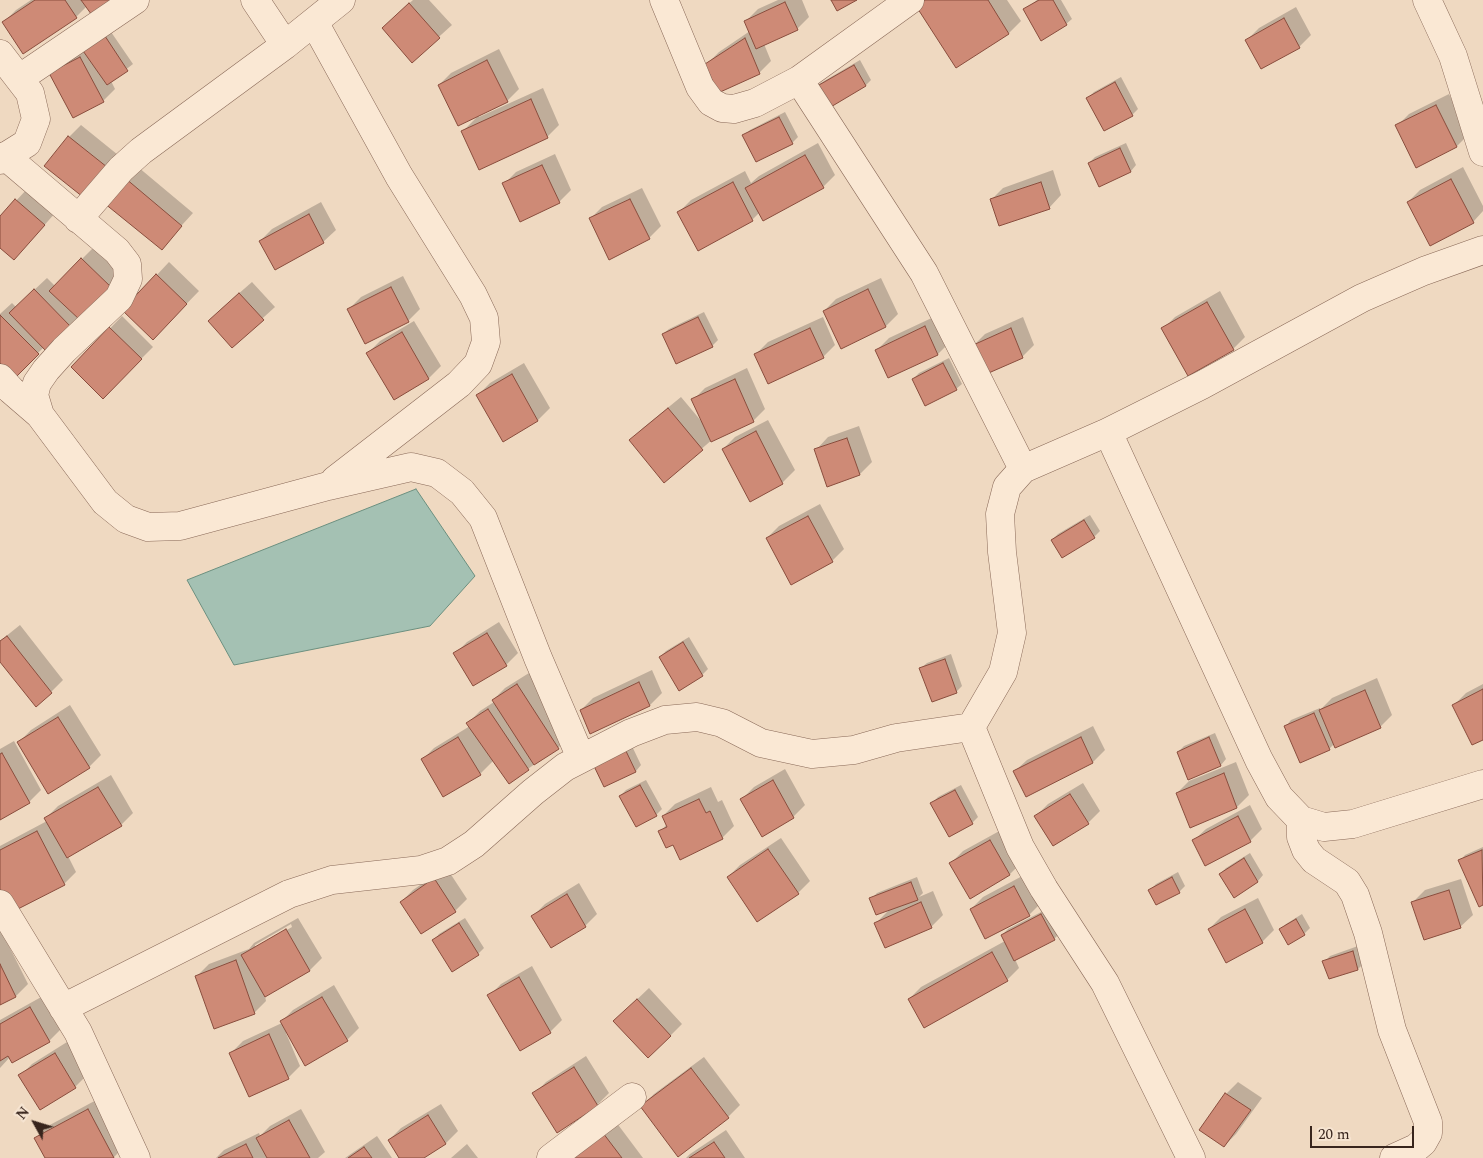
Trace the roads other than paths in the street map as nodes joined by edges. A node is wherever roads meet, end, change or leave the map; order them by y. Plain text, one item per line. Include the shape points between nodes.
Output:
1 (135, 0) edge
2 (255, 0) edge
3 (341, 0) edge
4 (664, 0) edge
5 (910, 0) edge
6 (1427, 0) edge
7 (314, 22) junction
8 (285, 45) junction
9 (0, 54) edge
10 (20, 78) junction
11 (799, 80) junction
12 (1483, 152) edge
13 (3, 158) edge
14 (78, 219) junction
15 (1483, 250) edge
16 (0, 378) edge
17 (40, 415) junction
18 (1108, 432) junction
19 (1023, 469) junction
20 (328, 486) junction
21 (972, 727) junction
22 (581, 758) junction
23 (1483, 784) edge
24 (1301, 820) junction
25 (0, 904) edge
26 (62, 1008) junction
27 (632, 1097) dead end
28 (136, 1158) edge
29 (551, 1158) edge
30 (1191, 1158) edge
31 (1394, 1158) edge

1 - 10 street
2 - 8 street
3 - 7 street
4 - 11 street via 700,88 711,102 734,110
5 - 11 street
6 - 12 street via 1453,56
7 - 8 street
7 - 20 street via 399,176 473,295 484,318 486,342 478,364 460,384
8 - 14 street via 141,151
9 - 10 street
10 - 13 street via 30,94 36,119 27,143
11 - 19 street via 924,274
13 - 14 street
14 - 17 street via 117,251 127,264 128,279 119,298 64,350 37,383 34,395
15 - 18 street via 1362,298
16 - 17 street
17 - 20 street via 105,502 126,519 148,527 180,526
18 - 19 street
18 - 24 street via 1258,760 1279,797
19 - 21 street via 1007,487 1000,514 1012,633 1003,672
20 - 22 street via 411,467 437,473 462,492 483,518
21 - 22 street via 896,738 854,750 812,754 761,743 722,723 697,717 665,720 648,726
21 - 30 street via 1020,847 1105,983
22 - 26 street via 565,766 474,844 448,861 420,870 332,880 289,894
23 - 24 street via 1353,824 1324,827
24 - 31 street via 1301,837 1306,850 1314,860 1347,882 1355,895 1392,1030 1428,1122 1428,1133 1422,1142
25 - 26 street
26 - 28 street via 78,1032
27 - 29 street

